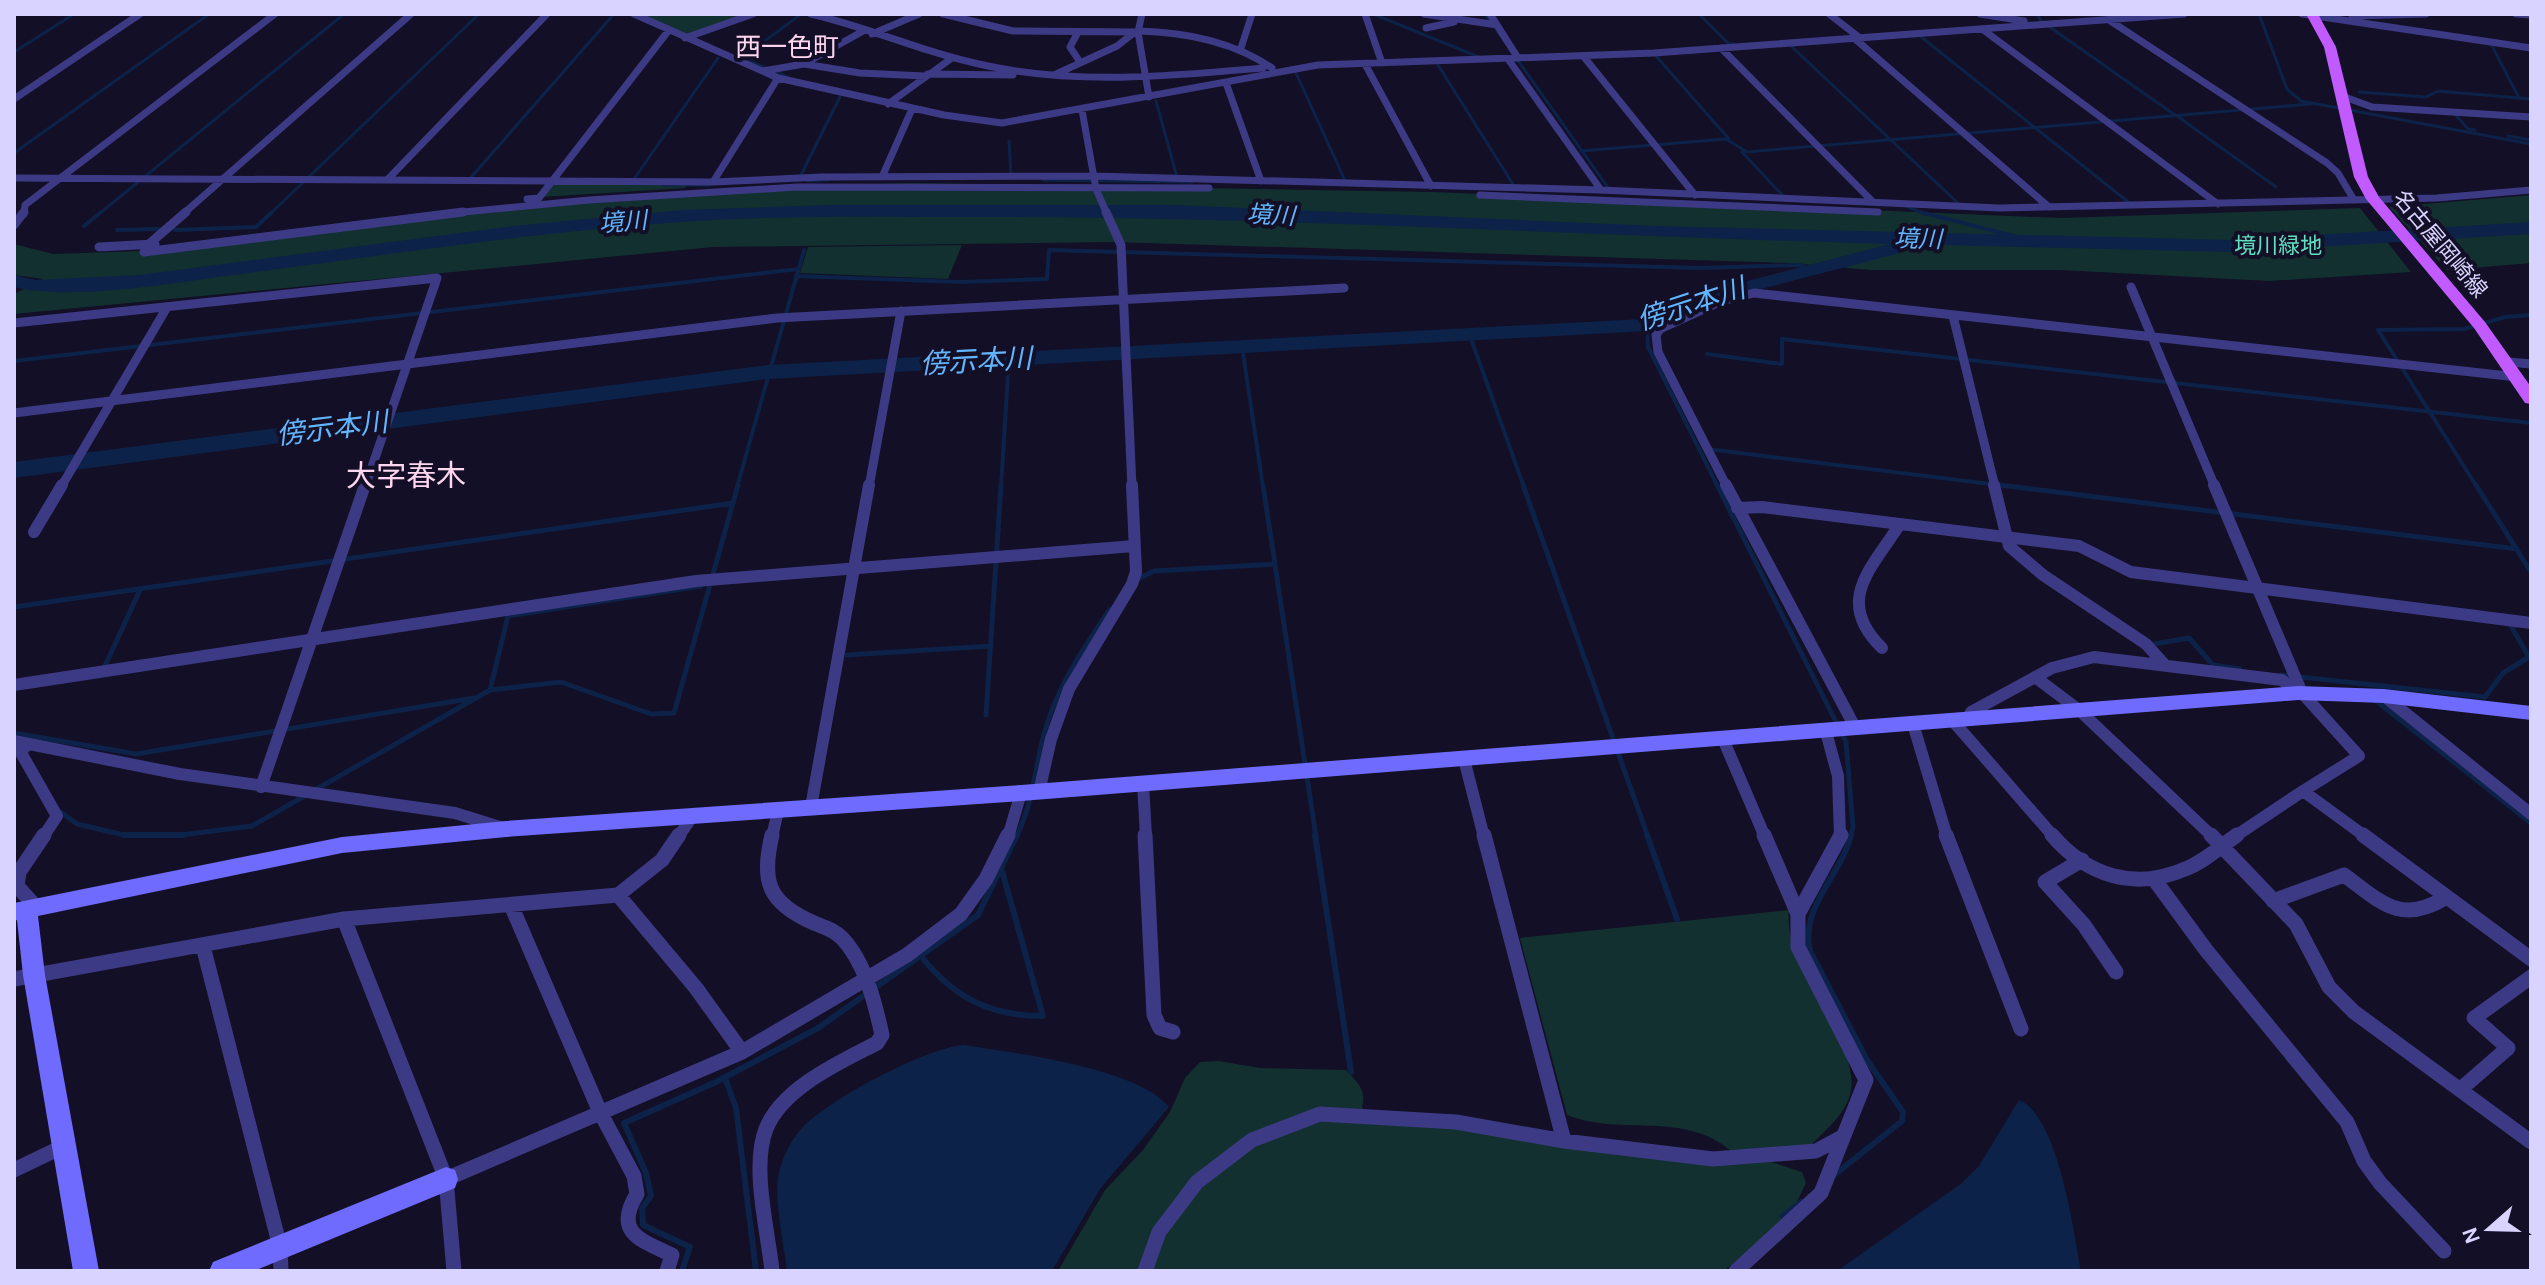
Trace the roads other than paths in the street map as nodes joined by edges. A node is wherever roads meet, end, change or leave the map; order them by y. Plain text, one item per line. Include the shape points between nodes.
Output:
1 (140, 14) edge
2 (275, 14) edge
3 (411, 14) edge
4 (547, 14) edge
5 (634, 14) edge
6 (753, 14) edge
7 (811, 14) edge
8 (919, 14) edge
9 (943, 14) edge
10 (1142, 14) edge
11 (1252, 14) edge
12 (1365, 14) edge
13 (1424, 14) edge
14 (1490, 14) edge
15 (1829, 14) edge
16 (1980, 14) edge
17 (2184, 14) edge
18 (2309, 14) edge
19 (2426, 14) edge
20 (2516, 14) edge
21 (2531, 15) edge
22 (1457, 20) junction
23 (2109, 20) junction
24 (2346, 21) junction
25 (1497, 25) junction
26 (2039, 25) junction
27 (1426, 28) dead end
28 (1982, 29) junction
29 (669, 30) junction
30 (868, 32) junction
31 (1137, 32) junction
32 (1077, 34) junction
33 (685, 38) junction
34 (1857, 38) junction
35 (1721, 48) junction
36 (2531, 48) edge
37 (1240, 51) junction
38 (1584, 57) junction
39 (952, 58) junction
40 (1518, 58) junction
41 (1078, 59) junction
42 (1508, 59) junction
43 (1382, 63) junction
44 (804, 64) junction
45 (1365, 64) junction
46 (1271, 68) junction
47 (763, 71) junction
48 (1283, 71) junction
49 (1032, 73) junction
50 (926, 75) junction
51 (1054, 75) junction
52 (1147, 77) junction
53 (778, 78) junction
54 (1226, 83) junction
55 (2342, 96) junction
56 (1149, 97) junction
57 (14, 99) edge
58 (888, 104) junction
59 (912, 109) junction
60 (1082, 110) junction
61 (2531, 117) edge
62 (882, 177) junction
63 (14, 178) edge
64 (60, 178) junction
65 (224, 179) junction
66 (388, 179) junction
67 (551, 180) junction
68 (1261, 181) junction
69 (713, 182) junction
70 (1095, 184) junction
71 (1431, 186) junction
72 (1601, 190) junction
73 (2531, 190) edge
74 (1695, 195) junction
75 (2354, 200) junction
76 (1872, 201) junction
77 (2218, 204) junction
78 (2376, 204) junction
79 (2049, 207) junction
80 (1878, 212) dead end
81 (14, 225) edge
82 (99, 247) dead end
83 (147, 248) junction
84 (2131, 287) dead end
85 (1344, 288) dead end
86 (1124, 299) junction
87 (166, 309) junction
88 (901, 311) junction
89 (1953, 316) junction
90 (14, 323) edge
91 (2154, 337) junction
92 (407, 364) junction
93 (2531, 364) edge
94 (2513, 370) junction
95 (2531, 399) edge
96 (113, 401) junction
97 (14, 413) edge
98 (1737, 508) junction
99 (1900, 524) junction
100 (34, 532) dead end
101 (2008, 538) junction
102 (1134, 546) junction
103 (855, 566) junction
104 (2259, 587) junction
105 (2531, 623) edge
106 (311, 640) junction
107 (1882, 648) dead end
108 (2164, 664) junction
109 (2035, 677) junction
110 (14, 685) edge
111 (2300, 693) junction
112 (2384, 696) junction
113 (2079, 710) junction
114 (2531, 713) edge
115 (1961, 720) junction
116 (1913, 724) junction
117 (1856, 729) junction
118 (1826, 732) junction
119 (1723, 739) junction
120 (19, 748) edge
121 (1464, 759) junction
122 (1143, 783) junction
123 (261, 787) junction
124 (2303, 791) junction
125 (1030, 792) junction
126 (811, 807) junction
127 (778, 811) junction
128 (2531, 814) edge
129 (692, 817) junction
130 (506, 829) junction
131 (2222, 846) junction
132 (2082, 860) junction
133 (2154, 879) junction
134 (618, 895) junction
135 (2445, 898) junction
136 (2273, 901) junction
137 (511, 905) junction
138 (26, 910) edge
139 (1798, 914) junction
140 (344, 919) junction
141 (203, 946) junction
142 (2531, 959) edge
143 (2116, 972) dead end
144 (24, 977) edge
145 (2531, 977) edge
146 (863, 979) junction
147 (2021, 1029) dead end
148 (1173, 1032) dead end
149 (742, 1052) junction
150 (2462, 1088) junction
151 (600, 1112) junction
152 (1842, 1137) junction
153 (1564, 1141) junction
154 (2531, 1142) edge
155 (62, 1147) junction
156 (14, 1170) edge
157 (446, 1179) junction
158 (2444, 1251) dead end
159 (280, 1259) edge
160 (86, 1271) edge
161 (222, 1271) edge
162 (454, 1271) edge
163 (667, 1271) edge
164 (772, 1271) edge
165 (1145, 1271) edge
166 (1736, 1271) edge

1 - 57 street
2 - 64 street
3 - 65 street
4 - 66 street
5 - 29 street
6 - 33 street
7 - 30 street
8 - 30 street
9 - 32 street via 979,27
10 - 31 street
11 - 37 street
12 - 43 street
13 - 22 street
14 - 25 street
15 - 34 street
16 - 26 street
17 - 23 street
18 - 24 street
18 - 55 main road, 名古屋岡崎線 via 2330,47
19 - 24 street via 2359,15
20 - 21 street
22 - 25 street
22 - 27 street
23 - 26 street
23 - 75 street via 2327,163
24 - 36 street
25 - 40 street
26 - 28 street
28 - 34 street
28 - 77 street
29 - 33 street
29 - 67 street
30 - 39 street
30 - 44 street
31 - 32 street
31 - 37 street via 1192,36
31 - 41 street via 1120,46
31 - 52 street
32 - 41 street via 1070,49
33 - 47 street
34 - 35 street
34 - 79 street
35 - 38 street
35 - 76 street
37 - 46 street
38 - 40 street
38 - 74 street
39 - 49 street
39 - 50 street
40 - 42 street
41 - 51 street
42 - 43 street
42 - 72 street
43 - 45 street
44 - 47 street
44 - 50 street
45 - 48 street
45 - 71 street
46 - 48 street
46 - 52 street
47 - 53 street
48 - 54 street
49 - 50 street
49 - 51 street
50 - 58 street
51 - 52 street
52 - 56 street
53 - 58 street
53 - 69 street
54 - 56 street
54 - 68 street
55 - 61 street via 2372,107
55 - 78 main road, 名古屋岡崎線 via 2361,177
56 - 60 street
58 - 59 street
59 - 60 street via 1002,123
59 - 62 street
60 - 70 street
62 - 69 street
62 - 70 street
63 - 64 street
64 - 65 street
64 - 81 street via 25,205 24,216
65 - 66 street
65 - 83 street
66 - 67 street
67 - 69 street
67 - 83 street via 539,198
68 - 70 street
68 - 71 street
70 - 80 street
70 - 83 street via 877,185 662,194
70 - 86 street via 1121,243
71 - 72 street
72 - 74 street
73 - 78 street
74 - 76 street
75 - 77 street
75 - 78 street
76 - 79 street
77 - 79 street
78 - 94 main road, 名古屋岡崎線
82 - 83 street
84 - 91 street
85 - 86 street
86 - 88 street
86 - 102 street
87 - 90 street
87 - 92 street via 437,278
87 - 96 street
88 - 92 street via 777,318
88 - 103 street
89 - 91 street
89 - 98 street via 1754,293 1660,329 1658,352
89 - 101 street
91 - 94 street
91 - 104 street
92 - 96 street
92 - 106 street
93 - 94 street
94 - 95 main road, 名古屋岡崎線
96 - 97 street
96 - 100 street
98 - 99 street
98 - 117 street
99 - 101 street
99 - 107 street via 1862,586 1857,608 1860,623
101 - 104 street via 2079,546 2131,572
101 - 108 street via 2009,546 2043,575 2123,626
102 - 103 street
102 - 125 street via 1132,588 1085,657
103 - 106 street via 696,581
103 - 126 street
104 - 105 street
104 - 111 street
106 - 110 street
106 - 123 street
108 - 109 street via 2094,657
108 - 111 street via 2282,680
109 - 113 street
109 - 115 street
111 - 112 street
111 - 113 street
111 - 124 street via 2359,756
112 - 114 street
112 - 128 street
113 - 115 street
113 - 131 street
115 - 116 street
115 - 132 street via 2019,800 2064,849
116 - 117 street
116 - 147 street via 1938,814
117 - 118 street
118 - 119 street
118 - 139 street via 1838,776 1841,836
119 - 121 street
119 - 139 street
120 - 123 street
120 - 138 street via 57,816 19,872 17,886
121 - 122 street
121 - 153 street
122 - 125 street
122 - 148 street via 1154,1015 1160,1028
123 - 130 street via 455,813
124 - 131 street
124 - 135 street
125 - 126 street
125 - 146 street via 986,879 961,914 907,955
126 - 127 street
127 - 129 street
127 - 146 street via 766,887 781,907 842,937
129 - 130 street
129 - 134 street via 662,860
130 - 138 street via 342,845
131 - 133 street via 2187,869
131 - 136 street
132 - 133 street via 2110,878
132 - 143 street via 2045,882
133 - 158 street via 2347,1122 2380,1183
134 - 137 street
134 - 149 street
135 - 136 street via 2426,912 2401,912 2344,875
135 - 142 street
136 - 150 street via 2296,924 2329,987 2354,1012
137 - 140 street
137 - 151 street
138 - 144 street
139 - 152 street via 1798,947 1866,1080
140 - 141 street
140 - 157 street
141 - 144 street
141 - 159 street
144 - 155 street
145 - 150 street via 2474,1018 2508,1048
146 - 149 street
146 - 164 street via 875,999 882,1035 877,1043 794,1095 767,1126 762,1156
149 - 151 street
150 - 154 street
151 - 157 street
151 - 163 street via 634,1176 637,1194 627,1210 629,1228 634,1237 672,1255
152 - 153 street via 1816,1151 1713,1159
152 - 166 street via 1821,1193
153 - 165 street via 1456,1122 1320,1114 1252,1140 1197,1182 1159,1232
155 - 156 street
155 - 160 street
157 - 159 street
157 - 162 street
159 - 161 street

